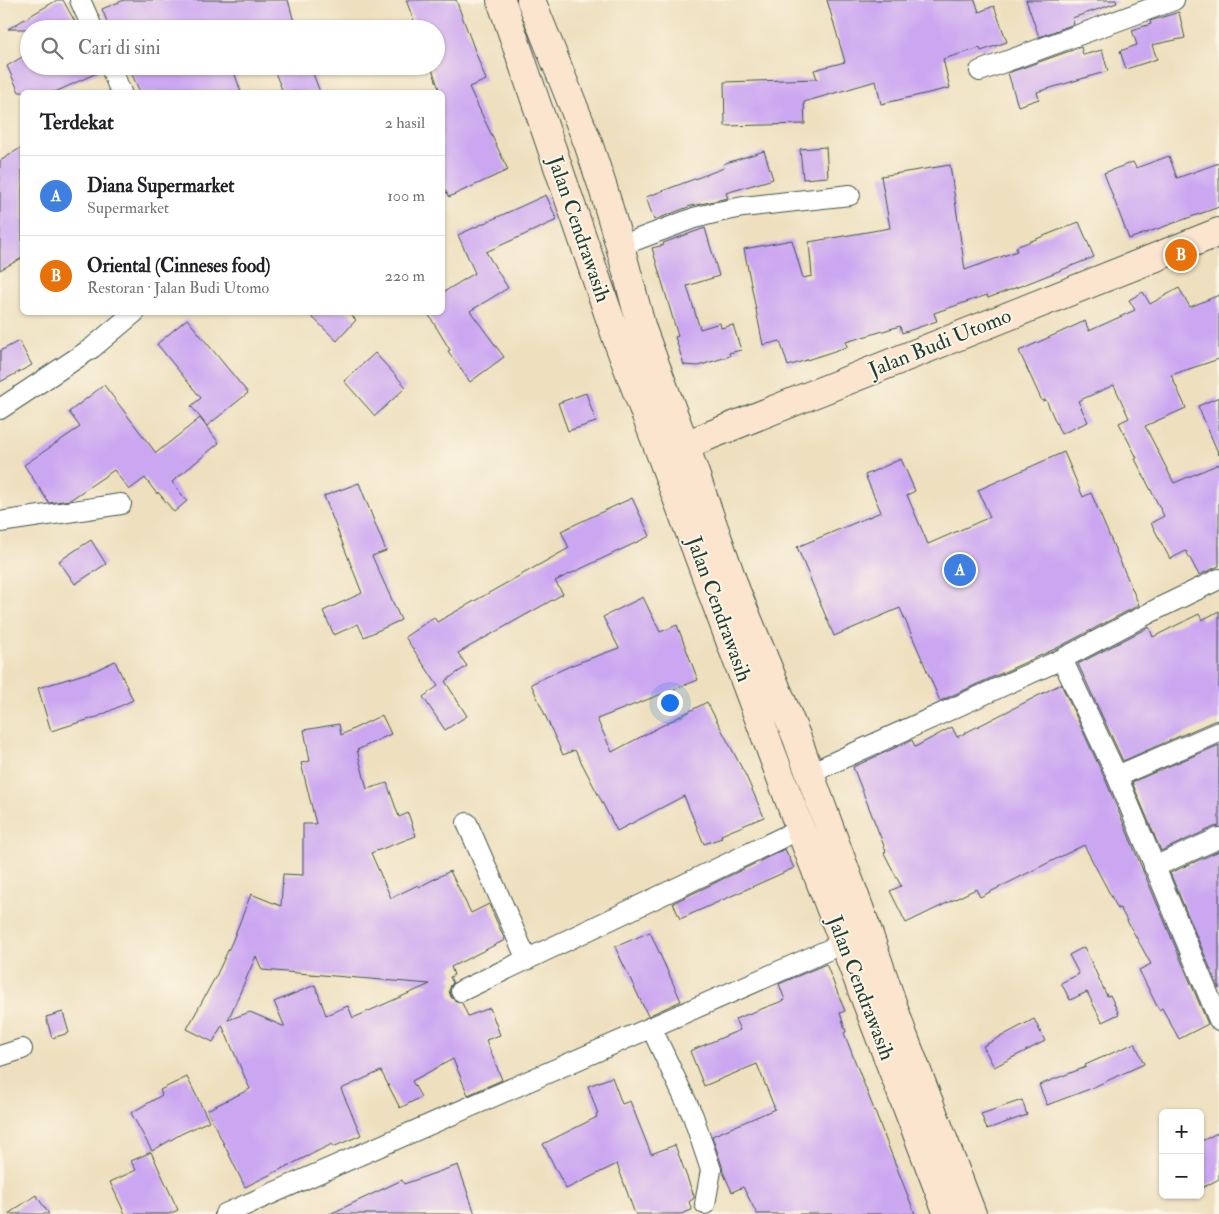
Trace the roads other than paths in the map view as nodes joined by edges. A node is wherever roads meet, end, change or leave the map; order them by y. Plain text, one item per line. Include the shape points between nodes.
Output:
1 (80, 0) edge
2 (501, 0) edge
3 (531, 0) edge
4 (1174, 0) edge
5 (89, 20) edge
6 (980, 71) dead end
7 (114, 75) edge
8 (120, 90) edge
9 (850, 195) dead end
10 (1219, 232) edge
11 (620, 246) junction
12 (131, 315) edge
13 (0, 409) edge
14 (673, 450) junction
15 (121, 504) dead end
16 (0, 522) edge
17 (1219, 580) edge
18 (1062, 659) junction
19 (1219, 732) edge
20 (810, 773) junction
21 (1116, 776) junction
22 (467, 823) dead end
23 (800, 829) junction
24 (1219, 838) edge
25 (1154, 867) junction
26 (844, 942) junction
27 (527, 960) junction
28 (461, 991) dead end
29 (1219, 1020) edge
30 (652, 1027) junction
31 (22, 1049) dead end
32 (0, 1056) edge
33 (706, 1204) dead end
34 (225, 1214) edge
35 (948, 1214) edge
36 (972, 1214) edge

1 - 5 street
2 - 14 main road, Jalan Cendrawasih via 618,342
3 - 11 main road, Jalan Cendrawasih via 588,143
4 - 6 street
7 - 8 street
9 - 11 street via 718,212
10 - 14 main road, Jalan Budi Utomo
11 - 14 main road, Jalan Cendrawasih
12 - 13 street via 92,348
14 - 20 main road, Jalan Cendrawasih via 736,591
14 - 23 main road, Jalan Cendrawasih
15 - 16 street
17 - 18 street
18 - 20 street
18 - 21 street
19 - 21 street
20 - 36 main road, Jalan Cendrawasih via 903,1035
21 - 25 street
22 - 27 street
23 - 26 main road, Jalan Cendrawasih
23 - 27 street
24 - 25 street
25 - 29 street
26 - 30 street
26 - 35 main road, Jalan Cendrawasih
27 - 28 street
30 - 33 street via 693,1116 711,1170
30 - 34 street
31 - 32 street

